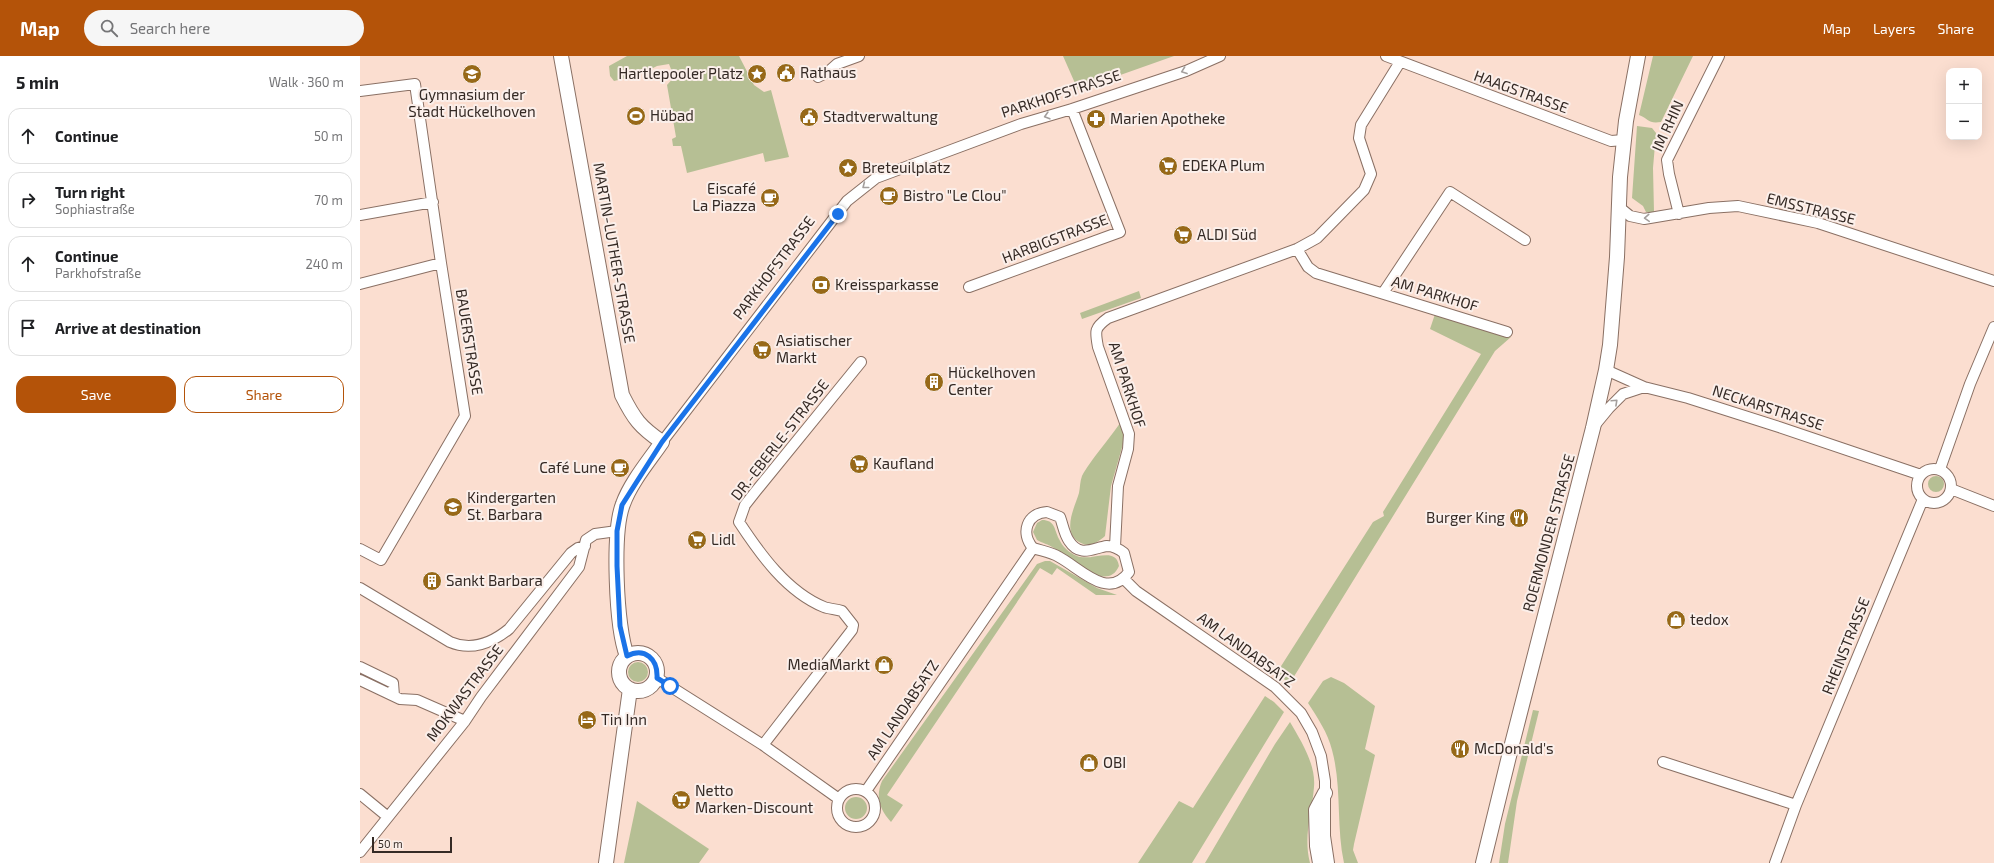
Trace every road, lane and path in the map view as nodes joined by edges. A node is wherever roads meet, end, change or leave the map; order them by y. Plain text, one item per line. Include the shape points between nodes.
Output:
1 (561, 56) edge
2 (859, 56) edge
3 (1220, 56) edge
4 (1386, 56) edge
5 (1638, 56) edge
6 (1719, 56) edge
7 (1400, 62) junction
8 (818, 77) dead end
9 (360, 91) edge
10 (1072, 109) junction
11 (1624, 140) junction
12 (433, 202) junction
13 (1619, 207) junction
14 (1678, 214) junction
15 (360, 215) edge
16 (1525, 240) dead end
17 (1297, 249) junction
18 (440, 263) junction
19 (1994, 281) edge
20 (360, 284) edge
21 (969, 287) dead end
22 (1383, 293) junction
23 (1994, 327) edge
24 (1507, 332) dead end
25 (861, 362) dead end
26 (1606, 370) junction
27 (1644, 387) junction
28 (1594, 428) junction
29 (662, 442) junction
30 (1940, 469) junction
31 (1920, 475) junction
32 (1951, 489) junction
33 (1923, 499) junction
34 (1994, 506) edge
35 (617, 531) junction
36 (584, 546) junction
37 (1115, 547) junction
38 (1033, 548) junction
39 (360, 549) edge
40 (1124, 579) junction
41 (360, 588) edge
42 (627, 656) junction
43 (360, 667) edge
44 (657, 678) junction
45 (360, 680) edge
46 (630, 689) junction
47 (394, 696) junction
48 (465, 721) junction
49 (763, 745) junction
50 (1663, 762) dead end
51 (866, 791) junction
52 (1325, 793) junction
53 (360, 794) edge
54 (839, 798) junction
55 (1796, 805) junction
56 (388, 817) junction
57 (360, 852) edge
58 (606, 863) edge
59 (1320, 863) edge
60 (1329, 863) edge
61 (1483, 863) edge
62 (1775, 863) edge

1 - 29 street, MARTIN-LUTHER-STRASSE via 622,395 632,416 646,431
2 - 8 street via 837,64
3 -> 10 street, PARKHOFSTRASSE via 1186,71
4 - 7 street, HAAGSTRASSE
5 - 11 street, ROERMONDER STRASSE
6 - 14 street, IM RHIN via 1667,160
7 - 11 street, HAAGSTRASSE via 1612,141
7 - 17 street, AM PARKHOF via 1361,125 1359,138 1371,174 1369,182 1317,238
9 - 12 street, BAUERSTRASSE via 415,84
10 - 21 street, HARBIGSTRASSE via 1120,232
10 -> 29 street, PARKHOFSTRASSE via 1021,124 876,178 866,185 847,201 830,222
11 - 13 street, ROERMONDER STRASSE
12 - 15 street
12 - 18 street, BAUERSTRASSE
14 -> 13 street, EMSSTRASSE via 1644,219 1630,216
13 - 26 street, ROERMONDER STRASSE
14 - 19 street, EMSSTRASSE via 1738,206 1818,223
16 - 22 street via 1450,192
17 - 22 street, AM PARKHOF via 1316,273
17 - 37 street, AM PARKHOF via 1108,318 1098,325 1095,333 1098,347 1129,434 1128,449 1118,486
18 - 20 street
18 - 39 street, BAUERSTRASSE via 465,416 381,560
22 - 24 street, AM PARKHOF
23 - 30 street via 1970,384
25 - 49 street, DR.-EBERLE-STRASSE via 752,495 739,522 758,551 787,581 807,598 825,608 842,611 853,625 852,630
26 - 27 street, NECKARSTRASSE
26 - 28 street, ROERMONDER STRASSE
28 -> 27 street via 1623,394
27 - 31 street, NECKARSTRASSE via 1779,427
28 - 61 street, ROERMONDER STRASSE
29 - 35 street, PARKHOFSTRASSE via 622,505
30 - 31 street via 1926,470
30 - 32 street via 1950,477
31 - 33 street via 1917,486
32 - 33 street via 1944,500 1932,503
32 - 34 street
33 - 55 street, RHEINSTRASSE
35 - 36 street via 590,536
35 - 42 street, PARKHOFSTRASSE via 620,626
36 - 41 street via 571,553 509,629 498,638 476,645 459,646 450,642
36 - 48 street, MOKWASTRASSE via 579,567
37 - 38 street via 1106,546 1087,551 1075,548 1069,542 1060,518 1047,512 1036,514 1029,520 1026,534
37 - 40 street via 1124,553 1128,562 1128,572
38 - 40 street via 1061,557 1098,582 1111,584
38 - 51 street, AM LANDABSATZ
40 - 52 street, AM LANDABSATZ via 1136,591 1275,687 1301,713 1321,756
42 - 44 street via 639,652 648,654 656,664
42 - 46 street via 620,664 619,671 624,685
43 - 47 street via 392,683
44 - 46 street via 645,690
44 - 49 street
45 - 47 street
46 - 58 street
47 - 48 street via 417,700
48 - 56 street, MOKWASTRASSE
49 - 54 street
50 - 55 street
51 - 54 street via 850,789
51 - 54 street via 874,799 876,811 864,826 852,827 842,821 837,812
52 - 59 street via 1316,810
52 - 60 street, AM LANDABSATZ
53 - 56 street
55 - 62 street, RHEINSTRASSE
56 - 57 street, MOKWASTRASSE

